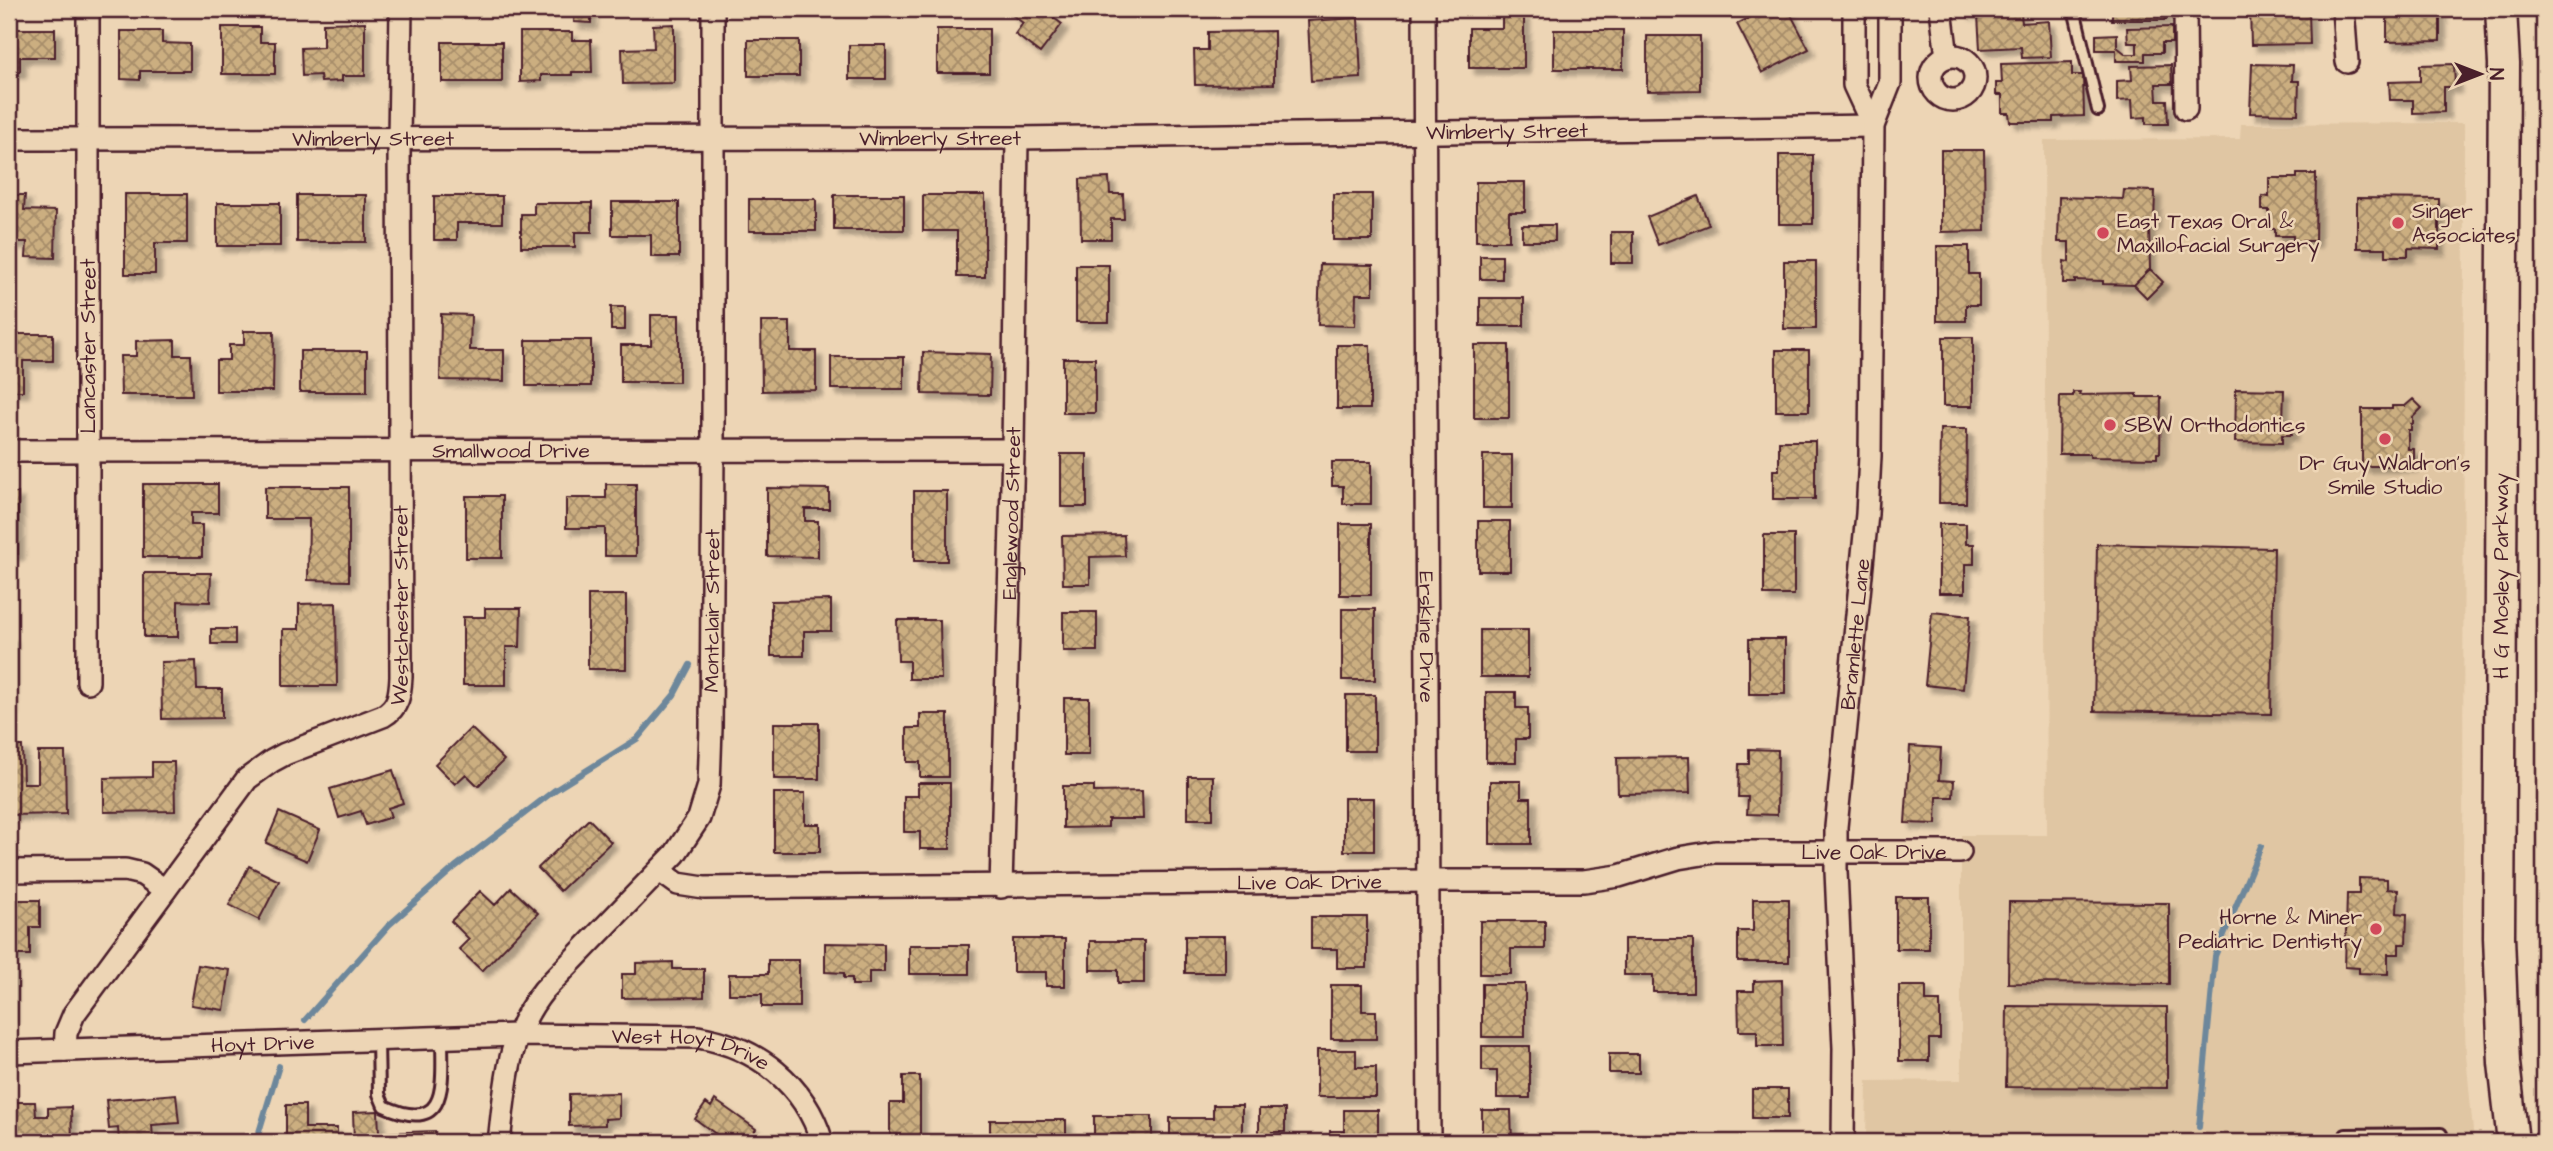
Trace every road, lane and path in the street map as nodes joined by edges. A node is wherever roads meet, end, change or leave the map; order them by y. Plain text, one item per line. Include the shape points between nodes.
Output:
1 (88, 9) edge
2 (401, 9) edge
3 (713, 9) edge
4 (1424, 9) edge
5 (1854, 9) edge
6 (1890, 9) edge
7 (1941, 9) edge
8 (2074, 9) edge
9 (2185, 9) edge
10 (2343, 9) edge
11 (2501, 9) edge
12 (1947, 57) dead end
13 (2347, 62) dead end
14 (2098, 110) dead end
15 (2186, 110) dead end
16 (1872, 126) junction
17 (1424, 131) junction
18 (1017, 138) junction
19 (9, 139) edge
20 (88, 139) junction
21 (399, 139) junction
22 (713, 139) junction
23 (713, 450) junction
24 (1013, 450) junction
25 (9, 451) edge
26 (88, 452) junction
27 (400, 452) junction
28 (88, 682) dead end
29 (1835, 852) junction
30 (1960, 852) dead end
31 (9, 871) edge
32 (660, 871) junction
33 (1428, 881) junction
34 (1001, 887) junction
35 (165, 890) junction
36 (516, 1035) junction
37 (442, 1037) junction
38 (378, 1040) junction
39 (65, 1050) junction
40 (9, 1052) edge
41 (499, 1142) edge
42 (822, 1142) edge
43 (1429, 1142) edge
44 (1843, 1142) edge
45 (2344, 1142) edge
46 (2441, 1142) edge
47 (2513, 1142) edge

1 - 20 street, Lancaster Street
2 - 21 street, Westchester Street
3 - 22 street, Montclair Street
4 - 17 street, Erskine Drive
5 - 16 street, Bramlette Lane via 1854,85
6 - 16 street, Bramlette Lane via 1890,83
7 - 12 street
8 - 14 lane
9 - 15 street
10 - 13 street
11 - 47 main road, H G Mosley Parkway via 2499,937 2504,1063
16 - 17 street, Wimberly Street
16 - 29 street, Bramlette Lane via 1870,456
17 - 18 street, Wimberly Street
17 - 33 street, Erskine Drive
18 - 22 street, Wimberly Street
18 - 24 street, Englewood Street
19 - 20 street, Wimberly Street
20 - 21 street, Wimberly Street
20 - 26 street, Lancaster Street
21 - 22 street, Wimberly Street
21 - 27 street, Westchester Street
22 - 23 street, Montclair Street
23 - 24 street, Smallwood Drive
23 - 27 street, Smallwood Drive
23 - 32 street, Montclair Street via 709,785 693,827
24 - 34 street, Englewood Street
25 - 26 street, Smallwood Drive
26 - 27 street, Smallwood Drive
26 - 28 street, Lancaster Street
27 - 35 street, Westchester Street via 401,677 396,705 377,719 285,754 259,770 237,792
29 - 30 street, Live Oak Drive
29 - 33 street, Live Oak Drive via 1706,853 1584,881
29 - 44 street, Bramlette Lane via 1844,1048
31 - 35 street via 125,870 142,874
32 - 34 street, Live Oak Drive via 678,884 704,888
32 - 36 street, Montclair Street via 544,990
33 - 34 street, Live Oak Drive
33 - 43 street, Erskine Drive
35 - 39 street, Westchester Street via 74,1014
36 - 37 street, Hoyt Drive
36 - 41 street, Montclair Street
36 - 42 street, West Hoyt Drive via 677,1035 727,1044 756,1057 792,1085
37 - 38 street, Hoyt Drive
37 - 38 lane via 442,1092 436,1106 422,1113 402,1114 384,1106 379,1094
38 - 39 street, Hoyt Drive
39 - 40 street, Hoyt Drive
45 - 46 lane via 2346,1135 2441,1134

